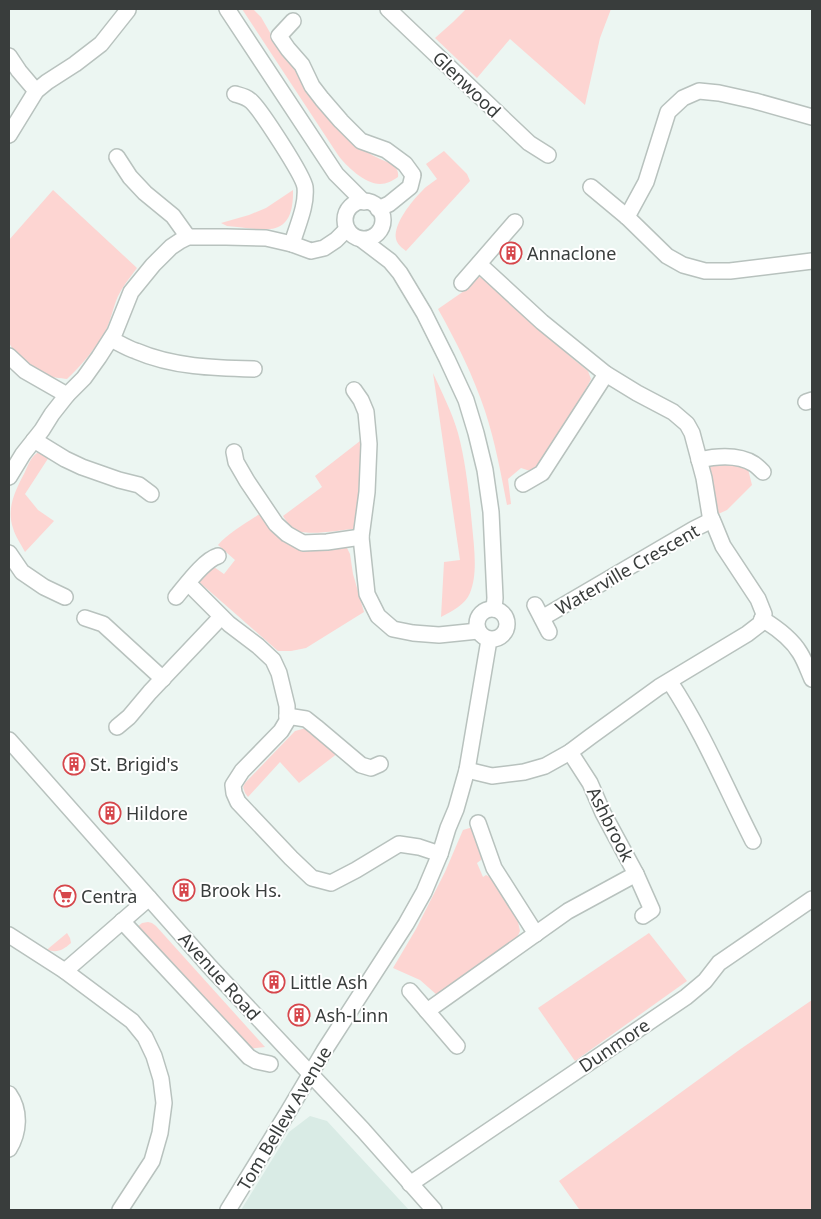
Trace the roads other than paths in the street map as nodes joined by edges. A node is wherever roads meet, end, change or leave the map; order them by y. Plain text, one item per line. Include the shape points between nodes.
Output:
1 (129, 9) edge
2 (227, 9) edge
3 (388, 9) edge
4 (293, 21) dead end
5 (9, 56) edge
6 (36, 91) junction
7 (235, 94) dead end
8 (812, 117) edge
9 (9, 135) edge
10 (548, 155) dead end
11 (117, 157) dead end
12 (336, 174) junction
13 (591, 187) dead end
14 (364, 202) junction
15 (378, 209) junction
16 (347, 212) junction
17 (627, 217) junction
18 (516, 222) dead end
19 (347, 229) junction
20 (380, 230) junction
21 (188, 237) junction
22 (361, 239) junction
23 (292, 244) junction
24 (812, 260) edge
25 (390, 261) junction
26 (479, 264) junction
27 (462, 283) dead end
28 (111, 339) junction
29 (9, 356) edge
30 (254, 369) dead end
31 (606, 374) junction
32 (354, 390) dead end
33 (66, 395) junction
34 (34, 440) junction
35 (234, 452) dead end
36 (699, 460) junction
37 (763, 472) dead end
38 (9, 477) edge
39 (523, 484) dead end
40 (151, 494) dead end
41 (712, 520) junction
42 (361, 537) junction
43 (9, 553) edge
44 (218, 556) dead end
45 (188, 583) junction
46 (65, 597) dead end
47 (176, 597) dead end
48 (494, 609) junction
49 (222, 617) junction
50 (85, 618) dead end
51 (762, 619) junction
52 (549, 632) dead end
53 (483, 635) junction
54 (163, 679) junction
55 (812, 679) edge
56 (670, 682) junction
57 (287, 716) junction
58 (116, 727) dead end
59 (9, 740) edge
60 (570, 752) junction
61 (380, 764) dead end
62 (467, 770) junction
63 (478, 823) dead end
64 (753, 841) dead end
65 (440, 854) junction
66 (636, 874) junction
67 (150, 898) junction
68 (812, 899) edge
69 (644, 916) dead end
70 (122, 921) junction
71 (536, 934) junction
72 (9, 936) edge
73 (65, 971) junction
74 (410, 991) dead end
75 (427, 1011) junction
76 (457, 1046) dead end
77 (270, 1064) dead end
78 (310, 1074) junction
79 (9, 1094) edge
80 (9, 1149) edge
81 (410, 1184) junction
82 (120, 1210) edge
83 (228, 1210) edge
84 (434, 1210) edge

1 - 6 street via 101,44
2 - 12 street
3 - 10 street, Glenwood via 529,144
4 - 15 street via 279,36 302,65 322,100 361,141 386,150 405,164 413,175 410,187
5 - 6 street
6 - 9 street
7 - 23 street via 246,97 267,121 305,186 304,204
8 - 17 street via 719,93 699,91 683,98 668,112 646,182
11 - 21 street via 130,177 173,216
12 - 14 street
12 - 16 street
13 - 17 street
14 - 15 street
14 - 16 street via 358,202
15 - 20 street via 382,219
16 - 19 street
17 - 24 street via 667,256 705,271 730,271
18 - 26 street
19 - 22 street
19 - 23 street via 324,248 311,251
20 - 22 street via 372,237
20 - 25 street
21 - 23 street via 266,238
21 - 28 street via 171,247 131,292
22 - 25 street
25 - 48 street via 424,313 466,400 476,433 491,512
26 - 27 street
26 - 31 street, Waterville Crescent via 542,322
28 - 30 street via 136,351 177,363
28 - 33 street via 84,378
29 - 33 street via 25,371
31 - 36 street, Waterville Crescent via 673,412 687,424
31 - 39 street via 542,473
32 - 42 street via 366,412 369,444
33 - 34 street
34 - 38 street
34 - 40 street via 82,467 139,485
35 - 42 street via 236,462 248,481 276,524 287,534 303,543
36 - 37 street via 727,456 741,458
36 - 41 street, Waterville Crescent
41 - 51 street, Waterville Crescent via 723,546 758,599 764,614
41 - 52 street, Waterville Crescent via 538,612
42 - 53 street via 367,594 378,616 393,628 413,633
43 - 46 street via 22,572
44 - 45 street via 212,558
45 - 47 street
45 - 49 street
48 - 53 street, Tom Bellew Avenue via 485,610 478,617 476,622
48 - 53 street via 507,621 504,635 499,638
49 - 54 street
49 - 57 street via 273,660
50 - 54 street via 103,624
51 - 55 street via 792,641
51 - 56 street via 747,634
53 - 62 street, Tom Bellew Avenue
54 - 58 street
56 - 60 street
56 - 64 street via 709,750
57 - 61 street via 306,720 360,765 371,768
57 - 65 street via 288,721 281,732 242,771 233,785 234,793 238,802 312,878 332,883 399,844
59 - 67 street, Avenue Road
60 - 62 street via 545,766 524,772 492,776
60 - 66 street, Ashbrook via 590,783
62 - 65 street, Tom Bellew Avenue
63 - 71 street via 487,868 507,890
65 - 78 street, Tom Bellew Avenue via 410,916
66 - 69 street via 652,910
66 - 71 street, Ashbrook via 568,911
67 - 70 street
67 - 78 street, Avenue Road
68 - 81 street, Dunmore via 719,963 705,982 686,997
70 - 73 street
70 - 77 street via 250,1057
71 - 75 street, Ashbrook
72 - 73 street
73 - 82 street via 132,1021 145,1037 161,1079 164,1103 152,1161
74 - 75 street
75 - 76 street
78 - 81 street, Avenue Road
78 - 83 street, Tom Bellew Avenue
79 - 80 street via 17,1122 17,1133
81 - 84 street, Avenue Road

